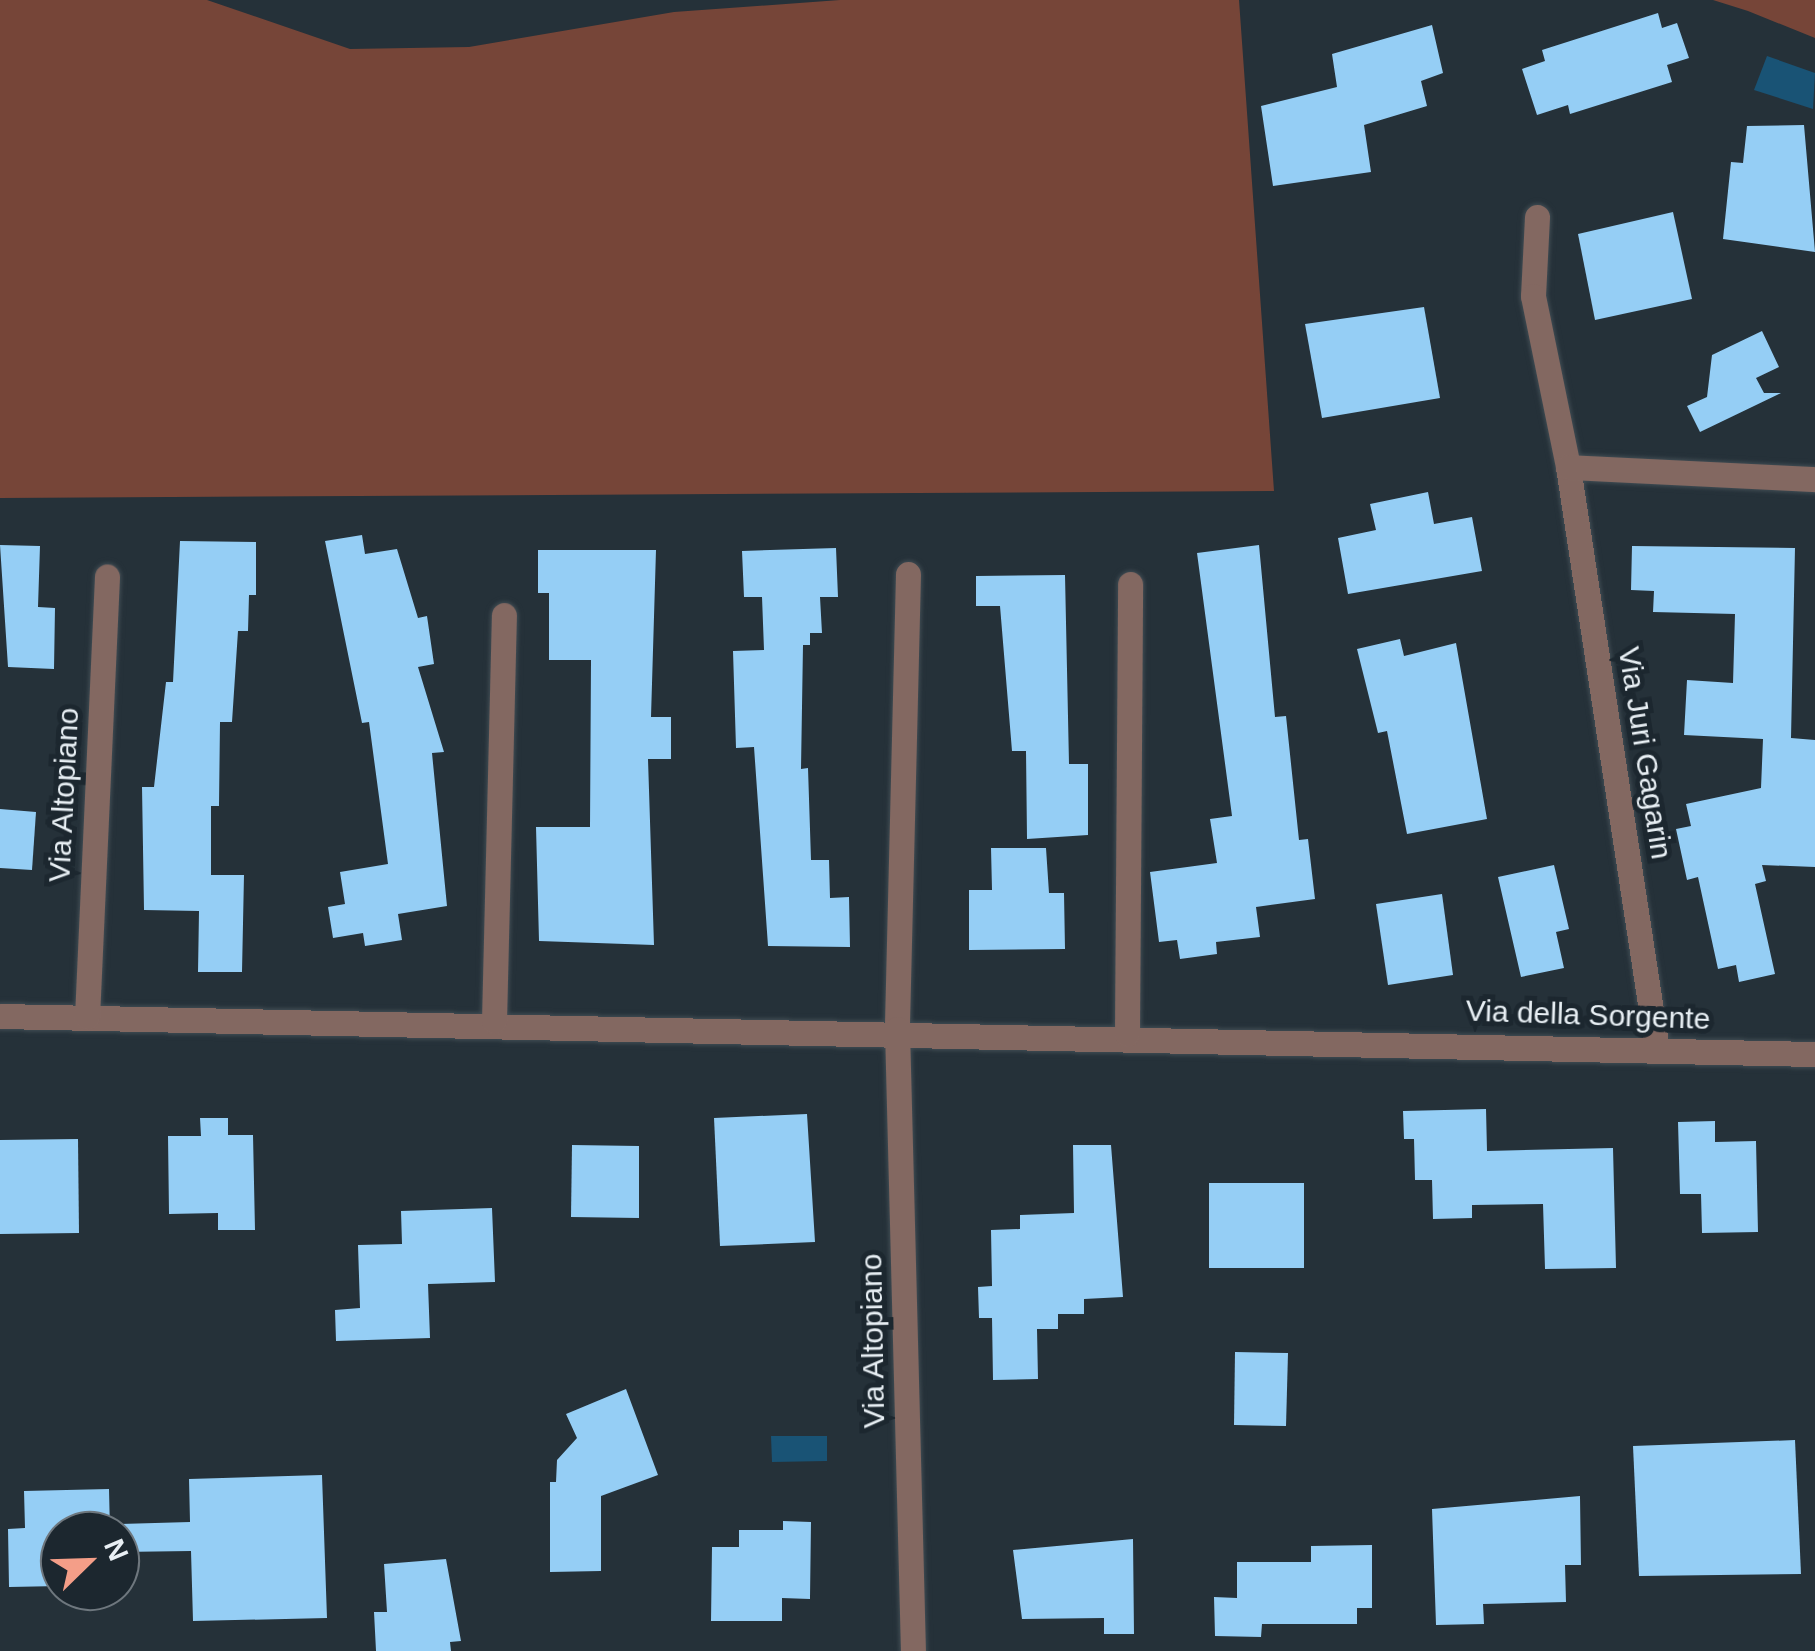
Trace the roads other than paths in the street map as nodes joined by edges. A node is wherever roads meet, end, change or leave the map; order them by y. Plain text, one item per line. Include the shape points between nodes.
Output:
1 (1537, 217) dead end
2 (1568, 466) junction
3 (1815, 479) edge
4 (908, 574) dead end
5 (107, 576) dead end
6 (1130, 584) dead end
7 (504, 615) dead end
8 (0, 1016) edge
9 (87, 1016) junction
10 (494, 1020) junction
11 (897, 1029) junction
12 (1127, 1034) junction
13 (1657, 1049) junction
14 (1815, 1054) edge
15 (913, 1651) edge

1 - 2 street, Via Juri Gagarin via 1533,296
2 - 3 street
2 - 13 street, Via Juri Gagarin
4 - 11 street, Via Altopiano
5 - 9 street, Via Altopiano
6 - 12 street
7 - 10 street
8 - 9 street
9 - 10 street
10 - 11 street
11 - 12 street
11 - 15 street, Via Altopiano
12 - 13 street, Via della Sorgente
13 - 14 street, Via della Sorgente

